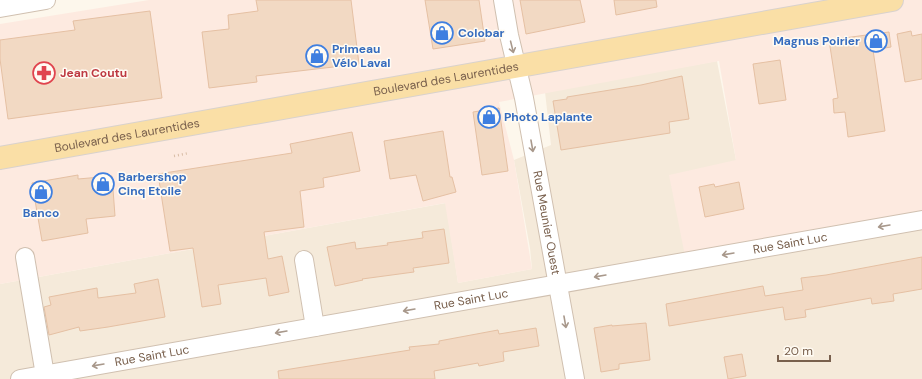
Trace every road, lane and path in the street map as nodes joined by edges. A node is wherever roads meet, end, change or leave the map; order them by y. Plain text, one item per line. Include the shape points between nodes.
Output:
1 (46, 0) edge
2 (503, 0) edge
3 (892, 0) edge
4 (0, 8) edge
5 (517, 66) junction
6 (189, 153) dead end
7 (174, 156) dead end
8 (0, 158) edge
9 (922, 220) edge
10 (25, 257) dead end
11 (304, 260) dead end
12 (558, 283) junction
13 (315, 326) junction
14 (45, 374) junction
15 (20, 379) edge
16 (575, 379) edge

1 - 4 street
2 -> 5 street, Rue Meunier Ouest
3 - 5 main road, Boulevard des Laurentides
5 - 8 main road, Boulevard des Laurentides
5 -> 12 street, Rue Meunier Ouest
6 - 7 path
9 -> 12 street, Rue Saint Luc
10 - 14 street
11 - 13 street
12 -> 13 street, Rue Saint Luc
12 -> 16 street, Rue Meunier Ouest
13 -> 14 street, Rue Saint Luc
14 - 15 street, Rue Saint Luc

